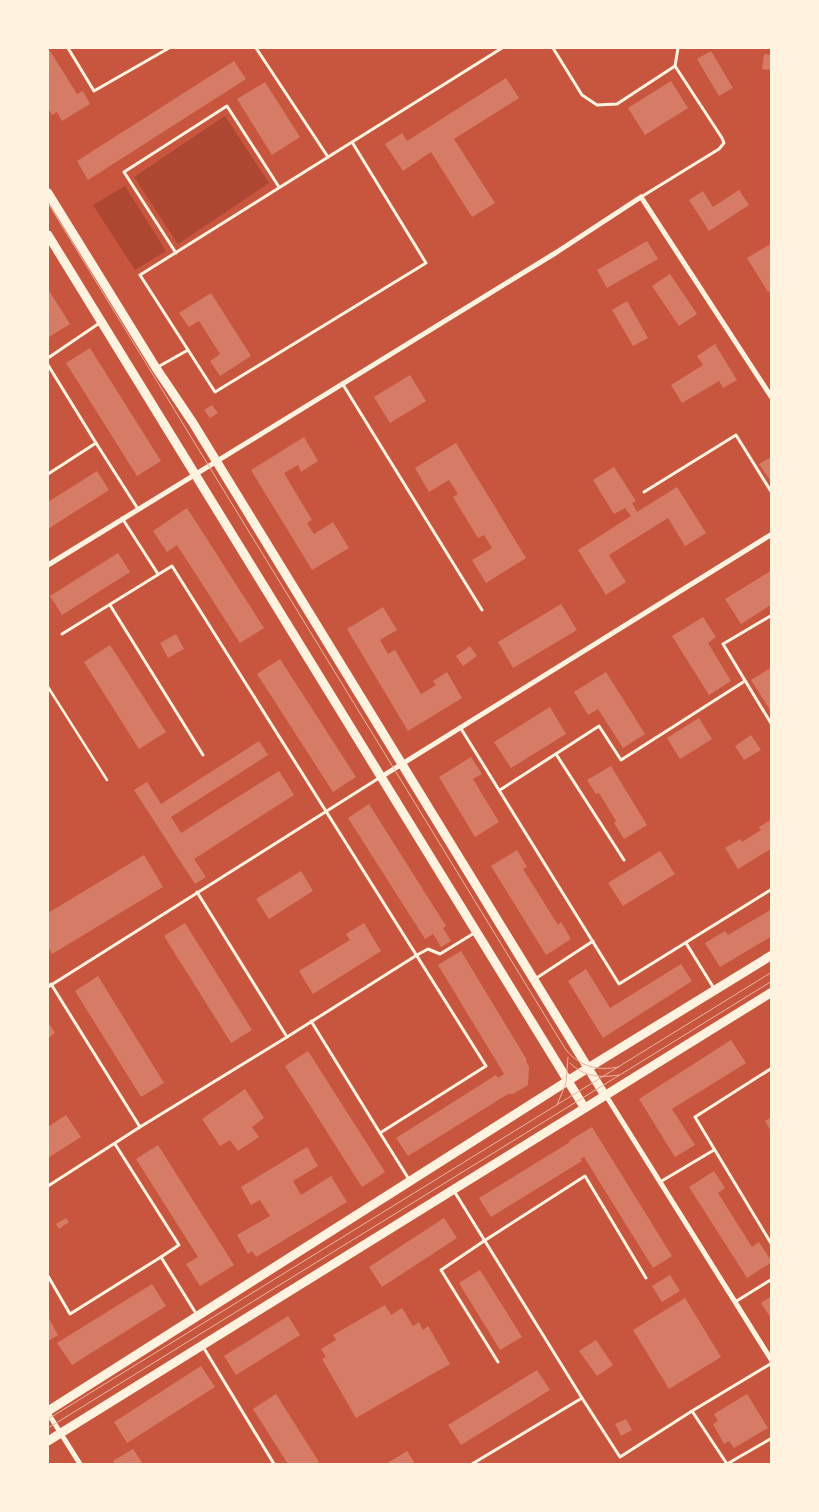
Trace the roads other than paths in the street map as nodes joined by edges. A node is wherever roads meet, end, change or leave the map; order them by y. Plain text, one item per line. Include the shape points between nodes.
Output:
1 (68, 48) edge
2 (168, 48) edge
3 (256, 48) edge
4 (502, 48) edge
5 (553, 48) edge
6 (678, 48) edge
7 (675, 66) junction
8 (352, 142) junction
9 (328, 157) junction
10 (279, 187) junction
11 (48, 193) edge
12 (641, 197) junction
13 (48, 235) edge
14 (176, 252) junction
15 (102, 322) junction
16 (188, 350) junction
17 (48, 358) edge
18 (48, 365) edge
19 (156, 368) junction
20 (342, 383) junction
21 (772, 398) edge
22 (96, 443) junction
23 (216, 460) junction
24 (194, 473) junction
25 (48, 474) edge
26 (644, 492) dead end
27 (772, 493) edge
28 (138, 509) junction
29 (122, 518) junction
30 (772, 534) edge
31 (48, 565) edge
32 (158, 574) junction
33 (110, 605) junction
34 (482, 610) dead end
35 (772, 615) edge
36 (62, 634) dead end
37 (745, 681) junction
38 (772, 725) edge
39 (460, 727) junction
40 (556, 754) junction
41 (203, 755) dead end
42 (401, 764) junction
43 (380, 777) junction
44 (500, 790) junction
45 (326, 811) junction
46 (624, 860) dead end
47 (772, 890) edge
48 (197, 892) junction
49 (476, 932) junction
50 (593, 942) junction
51 (686, 943) junction
52 (417, 955) junction
53 (772, 955) edge
54 (534, 980) junction
55 (49, 986) edge
56 (715, 990) junction
57 (772, 992) edge
58 (311, 1021) junction
59 (286, 1037) junction
60 (588, 1068) junction
61 (772, 1068) edge
62 (568, 1082) junction
63 (604, 1094) junction
64 (584, 1107) junction
65 (140, 1128) junction
66 (380, 1133) junction
67 (115, 1144) junction
68 (714, 1150) junction
69 (411, 1181) junction
70 (660, 1182) junction
71 (48, 1186) edge
72 (452, 1189) junction
73 (484, 1241) junction
74 (772, 1245) edge
75 (161, 1257) junction
76 (48, 1276) edge
77 (646, 1278) dead end
78 (772, 1279) edge
79 (735, 1302) junction
80 (197, 1316) junction
81 (202, 1345) junction
82 (498, 1362) dead end
83 (772, 1362) edge
84 (582, 1398) junction
85 (692, 1411) junction
86 (48, 1412) edge
87 (60, 1433) junction
88 (772, 1438) edge
89 (48, 1441) edge
90 (80, 1464) edge
91 (274, 1464) edge
92 (472, 1464) edge
93 (727, 1464) edge

1 - 2 lane via 94,91
3 - 9 lane
4 - 8 lane
5 - 7 lane via 582,95 597,105 617,104
6 - 7 lane
7 - 12 lane via 724,143
8 - 9 lane
8 - 16 lane via 426,262 215,392
9 - 10 lane
10 - 14 lane
10 - 14 lane via 226,106 124,172
11 - 19 main road
12 - 20 street
12 - 21 street
13 - 15 main road
14 - 16 lane via 140,275
15 - 17 lane
15 - 24 main road
16 - 19 lane
18 - 22 lane
19 - 23 main road
20 - 23 street
20 - 34 lane
22 - 25 lane
22 - 28 lane
23 - 24 street
23 - 42 main road
24 - 28 street
24 - 43 main road
26 - 27 lane via 736,435
28 - 29 street
29 - 31 street
29 - 32 lane
30 - 39 street
32 - 33 lane
32 - 45 lane via 172,566
33 - 36 lane
33 - 41 lane
35 - 37 lane via 723,644
37 - 38 lane
37 - 40 lane via 621,760 600,726
39 - 42 street
39 - 44 lane
40 - 44 lane
40 - 46 lane
42 - 43 street
42 - 54 main road
43 - 45 lane
43 - 49 main road
44 - 50 lane
45 - 48 lane
45 - 52 lane
47 - 51 lane
48 - 55 lane
48 - 59 lane
49 - 52 lane via 440,954 428,949
49 - 62 main road
50 - 51 lane via 619,984
50 - 54 lane
51 - 56 lane
52 - 58 lane
52 - 66 lane via 486,1066
53 - 56 main road
54 - 60 main road
55 - 65 lane
56 - 60 main road
57 - 63 main road
58 - 59 lane
58 - 66 lane
59 - 65 lane
60 - 62 main road
60 - 63 main road
61 - 68 lane via 694,1117
62 - 64 main road
62 - 69 main road
63 - 64 main road
63 - 70 street
64 - 72 main road
65 - 67 lane
66 - 69 lane
67 - 71 lane
67 - 75 lane via 179,1245
68 - 70 lane
68 - 74 lane
69 - 80 main road
70 - 79 street
72 - 73 lane
72 - 81 main road
73 - 77 lane via 585,1176
73 - 82 lane via 441,1270
73 - 84 lane
75 - 76 lane via 70,1314
75 - 80 lane
78 - 79 lane
79 - 83 street
80 - 86 main road
81 - 87 main road
81 - 91 lane
83 - 85 lane
84 - 85 lane via 620,1457
84 - 92 lane
85 - 93 lane
86 - 87 street
87 - 89 main road
87 - 90 street
88 - 93 lane

